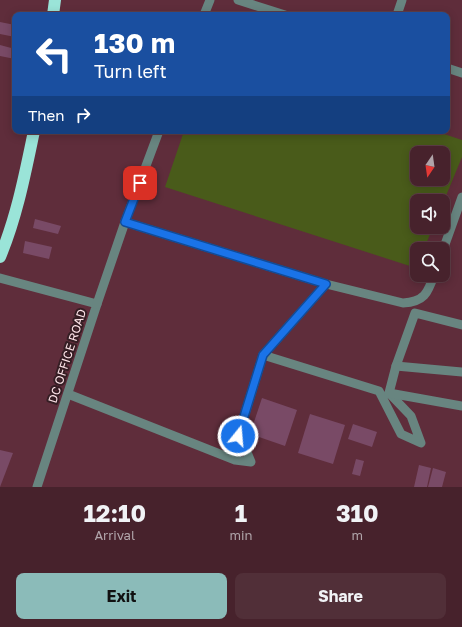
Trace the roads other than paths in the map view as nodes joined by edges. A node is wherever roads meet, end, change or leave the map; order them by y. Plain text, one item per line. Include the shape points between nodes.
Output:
1 (55, 0) edge
2 (210, 0) edge
3 (238, 0) edge
4 (400, 1) edge
5 (53, 12) edge
6 (205, 12) edge
7 (276, 12) edge
8 (398, 12) edge
9 (450, 69) edge
10 (462, 73) edge
11 (33, 134) edge
12 (159, 134) edge
13 (462, 197) edge
14 (125, 222) junction
15 (446, 242) edge
16 (0, 256) edge
17 (0, 278) edge
18 (432, 282) edge
19 (326, 284) junction
20 (97, 304) junction
21 (462, 325) edge
22 (263, 355) junction
23 (396, 366) junction
24 (462, 372) edge
25 (390, 392) junction
26 (68, 394) junction
27 (462, 406) edge
28 (37, 487) edge

1 - 5 highway
2 - 6 street
3 - 7 street
4 - 8 street
9 - 10 street
11 - 16 highway via 20,196
12 - 14 street
13 - 15 street
14 - 19 street
14 - 20 street
17 - 20 street, DC OFFICE ROAD
18 - 19 street via 428,293 415,303 403,304
19 - 22 street
20 - 26 street, DC OFFICE ROAD
21 - 23 street via 415,314
22 - 25 street via 379,390 401,434 421,443 411,416
22 - 26 street via 238,436 251,462 235,460
23 - 24 street
23 - 25 street
25 - 27 street
26 - 28 street, DC OFFICE ROAD

